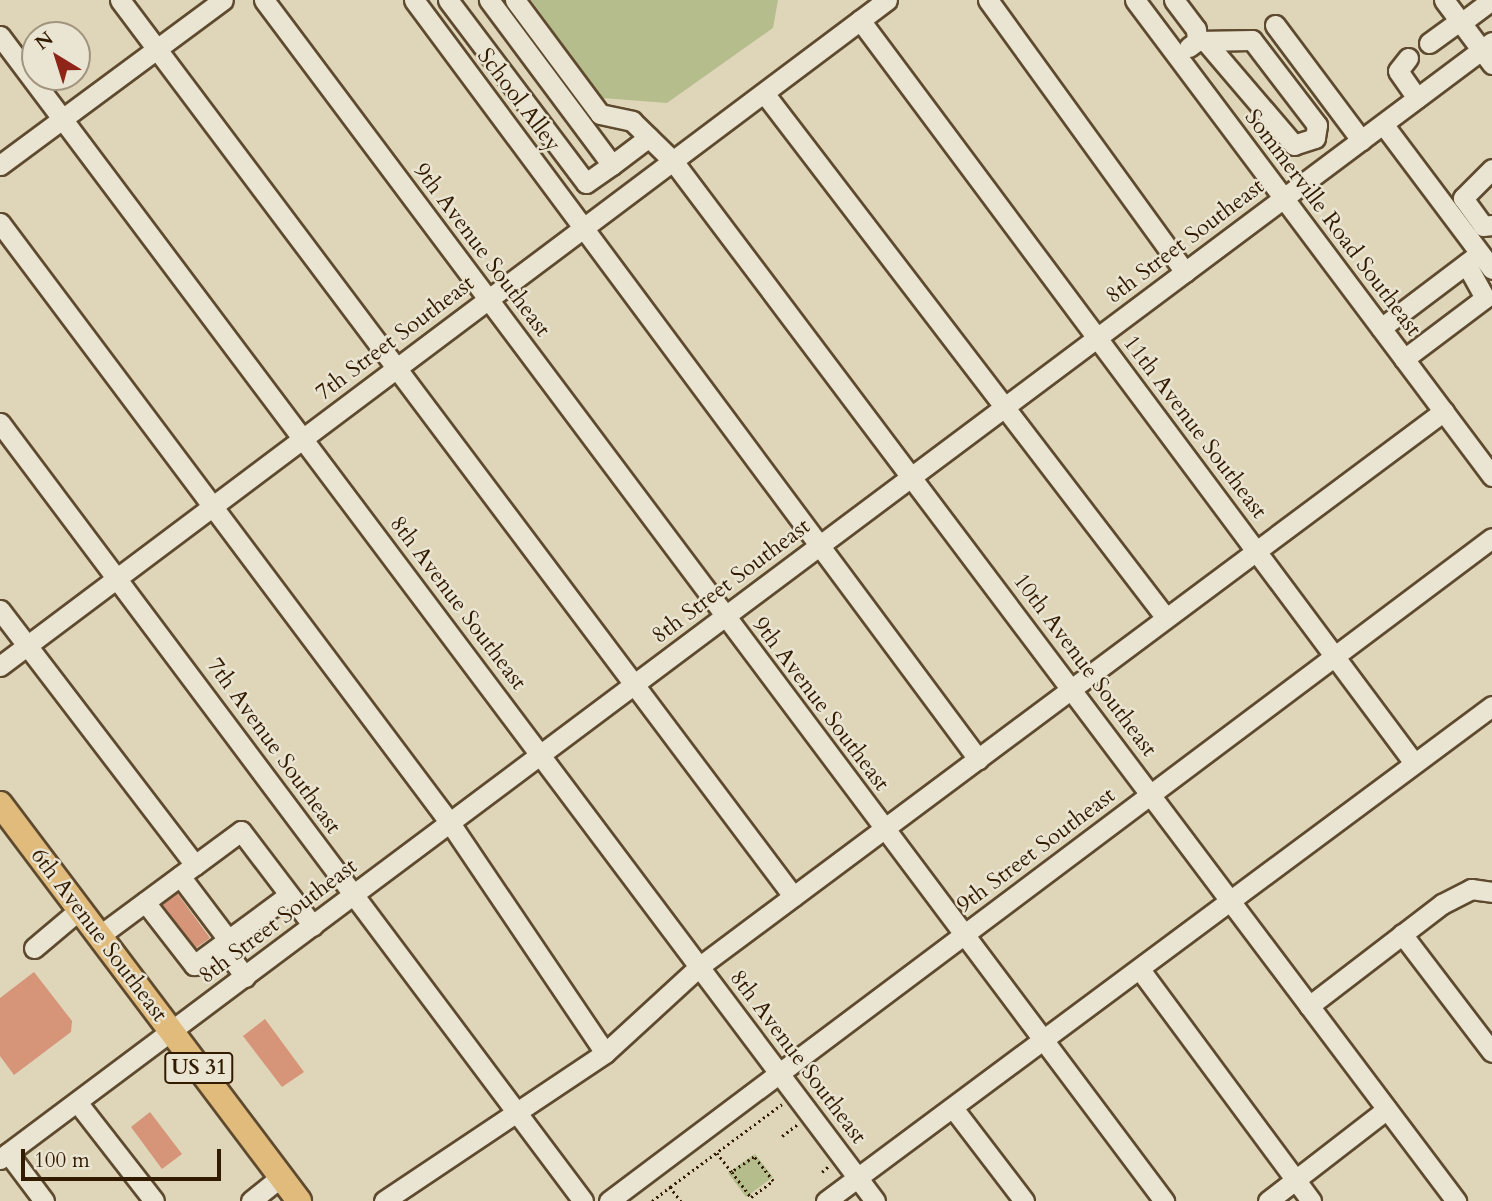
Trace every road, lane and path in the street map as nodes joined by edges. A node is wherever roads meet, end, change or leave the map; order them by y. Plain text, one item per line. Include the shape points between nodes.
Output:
1 (120, 0) edge
2 (223, 0) edge
3 (264, 0) edge
4 (414, 0) edge
5 (448, 0) edge
6 (489, 0) edge
7 (515, 0) edge
8 (887, 0) edge
9 (988, 0) edge
10 (1135, 0) edge
11 (1174, 0) edge
12 (1444, 0) edge
13 (1492, 0) edge
14 (860, 20) junction
15 (1460, 22) junction
16 (1275, 24) dead end
17 (0, 36) edge
18 (1202, 42) junction
19 (1429, 43) dead end
20 (157, 49) junction
21 (1488, 52) edge
22 (1176, 56) junction
23 (1408, 58) dead end
24 (764, 93) junction
25 (1417, 98) junction
26 (64, 120) junction
27 (1383, 124) junction
28 (649, 136) junction
29 (1361, 140) junction
30 (673, 161) junction
31 (611, 165) junction
32 (0, 166) edge
33 (1492, 169) edge
34 (1283, 198) junction
35 (0, 223) edge
36 (1492, 225) edge
37 (584, 230) junction
38 (1479, 262) edge
39 (1185, 272) junction
40 (488, 298) junction
41 (1381, 328) junction
42 (1097, 338) junction
43 (1405, 359) junction
44 (396, 368) junction
45 (1005, 406) junction
46 (1444, 411) junction
47 (0, 422) edge
48 (304, 438) junction
49 (1492, 476) edge
50 (911, 477) junction
51 (212, 506) junction
52 (1492, 538) edge
53 (819, 546) junction
54 (1258, 550) junction
55 (116, 577) junction
56 (0, 610) edge
57 (725, 617) junction
58 (1166, 618) junction
59 (27, 647) junction
60 (1337, 654) junction
61 (0, 666) edge
62 (634, 685) junction
63 (1072, 689) junction
64 (1492, 706) edge
65 (541, 754) junction
66 (978, 759) junction
67 (1414, 763) junction
68 (1153, 792) junction
69 (0, 804) edge
70 (450, 822) junction
71 (884, 828) junction
72 (188, 870) junction
73 (1492, 892) edge
74 (289, 895) junction
75 (354, 895) junction
76 (793, 897) junction
77 (145, 902) junction
78 (1232, 903) junction
79 (79, 910) junction
80 (313, 926) junction
81 (964, 934) junction
82 (1402, 934) junction
83 (99, 936) junction
84 (227, 945) junction
85 (34, 948) dead end
86 (700, 966) junction
87 (1141, 971) junction
88 (245, 976) junction
89 (1309, 1006) junction
90 (171, 1031) junction
91 (1044, 1040) junction
92 (1492, 1052) edge
93 (605, 1053) junction
94 (781, 1072) junction
95 (77, 1102) junction
96 (782, 1104) dead end
97 (953, 1108) junction
98 (1387, 1109) junction
99 (516, 1111) junction
100 (717, 1153) junction
101 (4, 1156) edge
102 (732, 1172) junction
103 (281, 1177) junction
104 (857, 1178) junction
105 (1296, 1179) junction
106 (670, 1187) junction
107 (44, 1201) edge
108 (154, 1201) edge
109 (251, 1201) edge
110 (299, 1201) edge
111 (384, 1201) edge
112 (583, 1201) edge
113 (609, 1201) edge
114 (652, 1201) edge
115 (681, 1201) edge
116 (826, 1201) edge
117 (875, 1201) edge
118 (1024, 1201) edge
119 (1164, 1201) edge
120 (1268, 1201) edge
121 (1311, 1201) edge
122 (1456, 1201) edge

1 - 20 street
2 - 20 street
3 - 40 street, 9th Avenue Southeast
4 - 37 street, School Alley
5 - 31 street via 586,183
6 - 31 street
7 - 28 street, 10th Avenue Southeast via 600,114 632,121
8 - 14 street, 7th Street Southeast
9 - 39 street
10 - 22 street, Sommerville Road Southeast
11 - 18 street
12 - 15 street
13 - 15 street
14 - 24 street, 7th Street Southeast
14 - 42 street, 11th Avenue Southeast
15 - 19 street
15 - 21 street
16 - 29 street
17 - 26 street, 8th Avenue Southeast
18 - 18 street via 1294,145 1315,138 1317,125 1252,40
18 - 22 street
20 - 26 street
20 - 44 street
21 - 25 street, 8th Street Southeast
22 - 34 street, Sommerville Road Southeast
23 - 25 street via 1398,71
24 - 30 street, 7th Street Southeast
24 - 45 street
25 - 27 street, 8th Street Southeast
26 - 32 street
26 - 48 street, 8th Avenue Southeast
27 - 29 street, 8th Street Southeast
27 - 38 street
28 - 30 street, 10th Avenue Southeast
28 - 31 street
29 - 34 street, 8th Street Southeast
30 - 37 street, 7th Street Southeast
30 - 50 street, 10th Avenue Southeast
33 - 36 street via 1463,198 1483,226
34 - 39 street, 8th Street Southeast
34 - 41 street, Sommerville Road Southeast
35 - 51 street
37 - 40 street, 7th Street Southeast
37 - 53 street, School Alley
38 - 41 street
38 - 43 street via 1485,298
39 - 42 street, 8th Street Southeast
40 - 44 street, 7th Street Southeast
40 - 57 street, 9th Avenue Southeast
41 - 43 street, Sommerville Road Southeast
42 - 45 street, 8th Street Southeast
42 - 54 street, 11th Avenue Southeast
43 - 46 street, Sommerville Road Southeast
44 - 48 street, 7th Street Southeast
44 - 62 street
45 - 50 street, 8th Street Southeast
45 - 58 street
46 - 49 street, Sommerville Road Southeast
46 - 54 street
47 - 55 street, 7th Avenue Southeast
48 - 51 street, 7th Street Southeast
48 - 65 street, 8th Avenue Southeast
50 - 53 street, 8th Street Southeast
50 - 63 street, 10th Avenue Southeast
51 - 55 street, 7th Street Southeast
51 - 70 street
52 - 60 street, 9th Street Southeast
53 - 57 street, 8th Street Southeast
53 - 66 street, School Alley
54 - 58 street
54 - 60 street, 11th Avenue Southeast
55 - 59 street, 7th Street Southeast
55 - 75 street, 7th Avenue Southeast
56 - 59 street
57 - 62 street, 8th Street Southeast
57 - 71 street, 9th Avenue Southeast
58 - 63 street
59 - 61 street, 7th Street Southeast
59 - 72 street
60 - 67 street, 11th Avenue Southeast
60 - 68 street, 9th Street Southeast
62 - 65 street, 8th Street Southeast
62 - 76 street
63 - 66 street
63 - 68 street, 10th Avenue Southeast
64 - 67 street
65 - 70 street, 8th Street Southeast
65 - 86 street, 8th Avenue Southeast
66 - 71 street
67 - 78 street
68 - 78 street, 10th Avenue Southeast
68 - 81 street, 9th Street Southeast
69 - 79 main road, 6th Avenue Southeast / US 31
70 - 75 street, 8th Street Southeast
70 - 93 street
71 - 76 street
71 - 81 street, 9th Avenue Southeast
72 - 74 street via 241,831
72 - 77 street
72 - 84 street
73 - 82 street via 1471,889
74 - 80 street
74 - 84 street
75 - 80 street, 8th Street Southeast
75 - 99 street, 7th Avenue Southeast
76 - 86 street
77 - 83 street
77 - 84 street via 194,965
78 - 87 street
78 - 89 street, 10th Avenue Southeast
79 - 83 main road, 6th Avenue Southeast / US 31
79 - 85 street
80 - 88 street, 8th Street Southeast
81 - 91 street, 9th Avenue Southeast
81 - 94 street, 9th Street Southeast
82 - 89 street
82 - 92 street
83 - 90 main road, 6th Avenue Southeast / US 31
84 - 88 street
86 - 93 street
86 - 94 street, 8th Avenue Southeast
87 - 91 street
87 - 105 street
88 - 90 street, 8th Street Southeast
89 - 98 street, 10th Avenue Southeast
90 - 95 street, 8th Street Southeast
90 - 103 main road, 6th Avenue Southeast / US 31
91 - 97 street
91 - 119 street, 9th Avenue Southeast
93 - 99 street
94 - 104 street, 8th Avenue Southeast
94 - 113 street, 9th Street Southeast
95 - 101 street, 8th Street Southeast
95 - 108 street
96 - 100 path
97 - 104 street
97 - 118 street
98 - 105 street
98 - 122 street, 10th Avenue Southeast
99 - 111 street
99 - 112 street, 7th Avenue Southeast
100 - 102 path
100 - 106 path
101 - 107 street
102 - 102 path via 751,1197 773,1181 754,1157
103 - 109 street
103 - 110 main road, 6th Avenue Southeast / US 31
104 - 116 street
104 - 117 street, 8th Avenue Southeast
105 - 120 street
105 - 121 street
106 - 114 path
106 - 115 path

